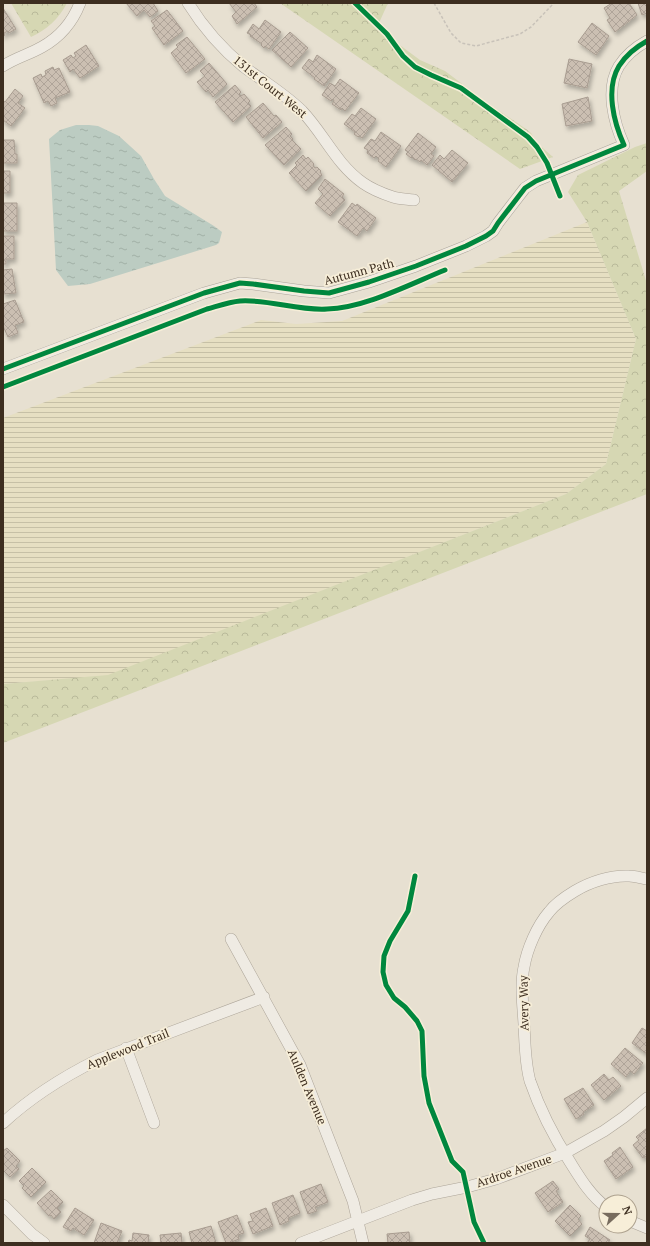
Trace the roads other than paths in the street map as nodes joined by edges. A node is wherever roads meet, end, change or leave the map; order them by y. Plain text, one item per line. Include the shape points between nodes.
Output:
1 (80, 3) edge
2 (188, 3) edge
3 (647, 41) edge
4 (3, 66) edge
5 (414, 200) dead end
6 (3, 369) edge
7 (647, 879) edge
8 (231, 939) dead end
9 (264, 997) junction
10 (126, 1048) junction
11 (647, 1098) edge
12 (3, 1123) edge
13 (154, 1123) dead end
14 (565, 1153) junction
15 (598, 1200) edge
16 (3, 1205) edge
17 (358, 1221) junction
18 (44, 1243) edge
19 (301, 1243) edge
20 (363, 1243) edge

1 - 4 street via 69,23 57,36 42,47
2 - 5 street, 131st Court West via 232,56 302,111 354,176 364,184 394,198
3 - 6 street, Autumn Path via 627,56 618,67 614,79 613,108 624,145 536,181 525,188 493,231 486,236 416,266 329,293 240,283 225,287
7 - 14 street, Avery Way via 630,876 604,880 583,886 557,904 548,912 534,936 524,967 522,982 525,1055 530,1080 545,1118
8 - 9 street, Aulden Avenue
9 - 10 street, Applewood Trail
9 - 17 street, Aulden Avenue via 300,1065 353,1201
10 - 12 street, Applewood Trail via 75,1071 47,1088
10 - 13 street
11 - 14 street, Ardroe Avenue via 604,1131
14 - 15 street, Avery Way via 584,1184
14 - 17 street, Ardroe Avenue via 496,1179 412,1200
16 - 18 street
17 - 19 street, Ardroe Avenue
17 - 20 street, Aulden Avenue

